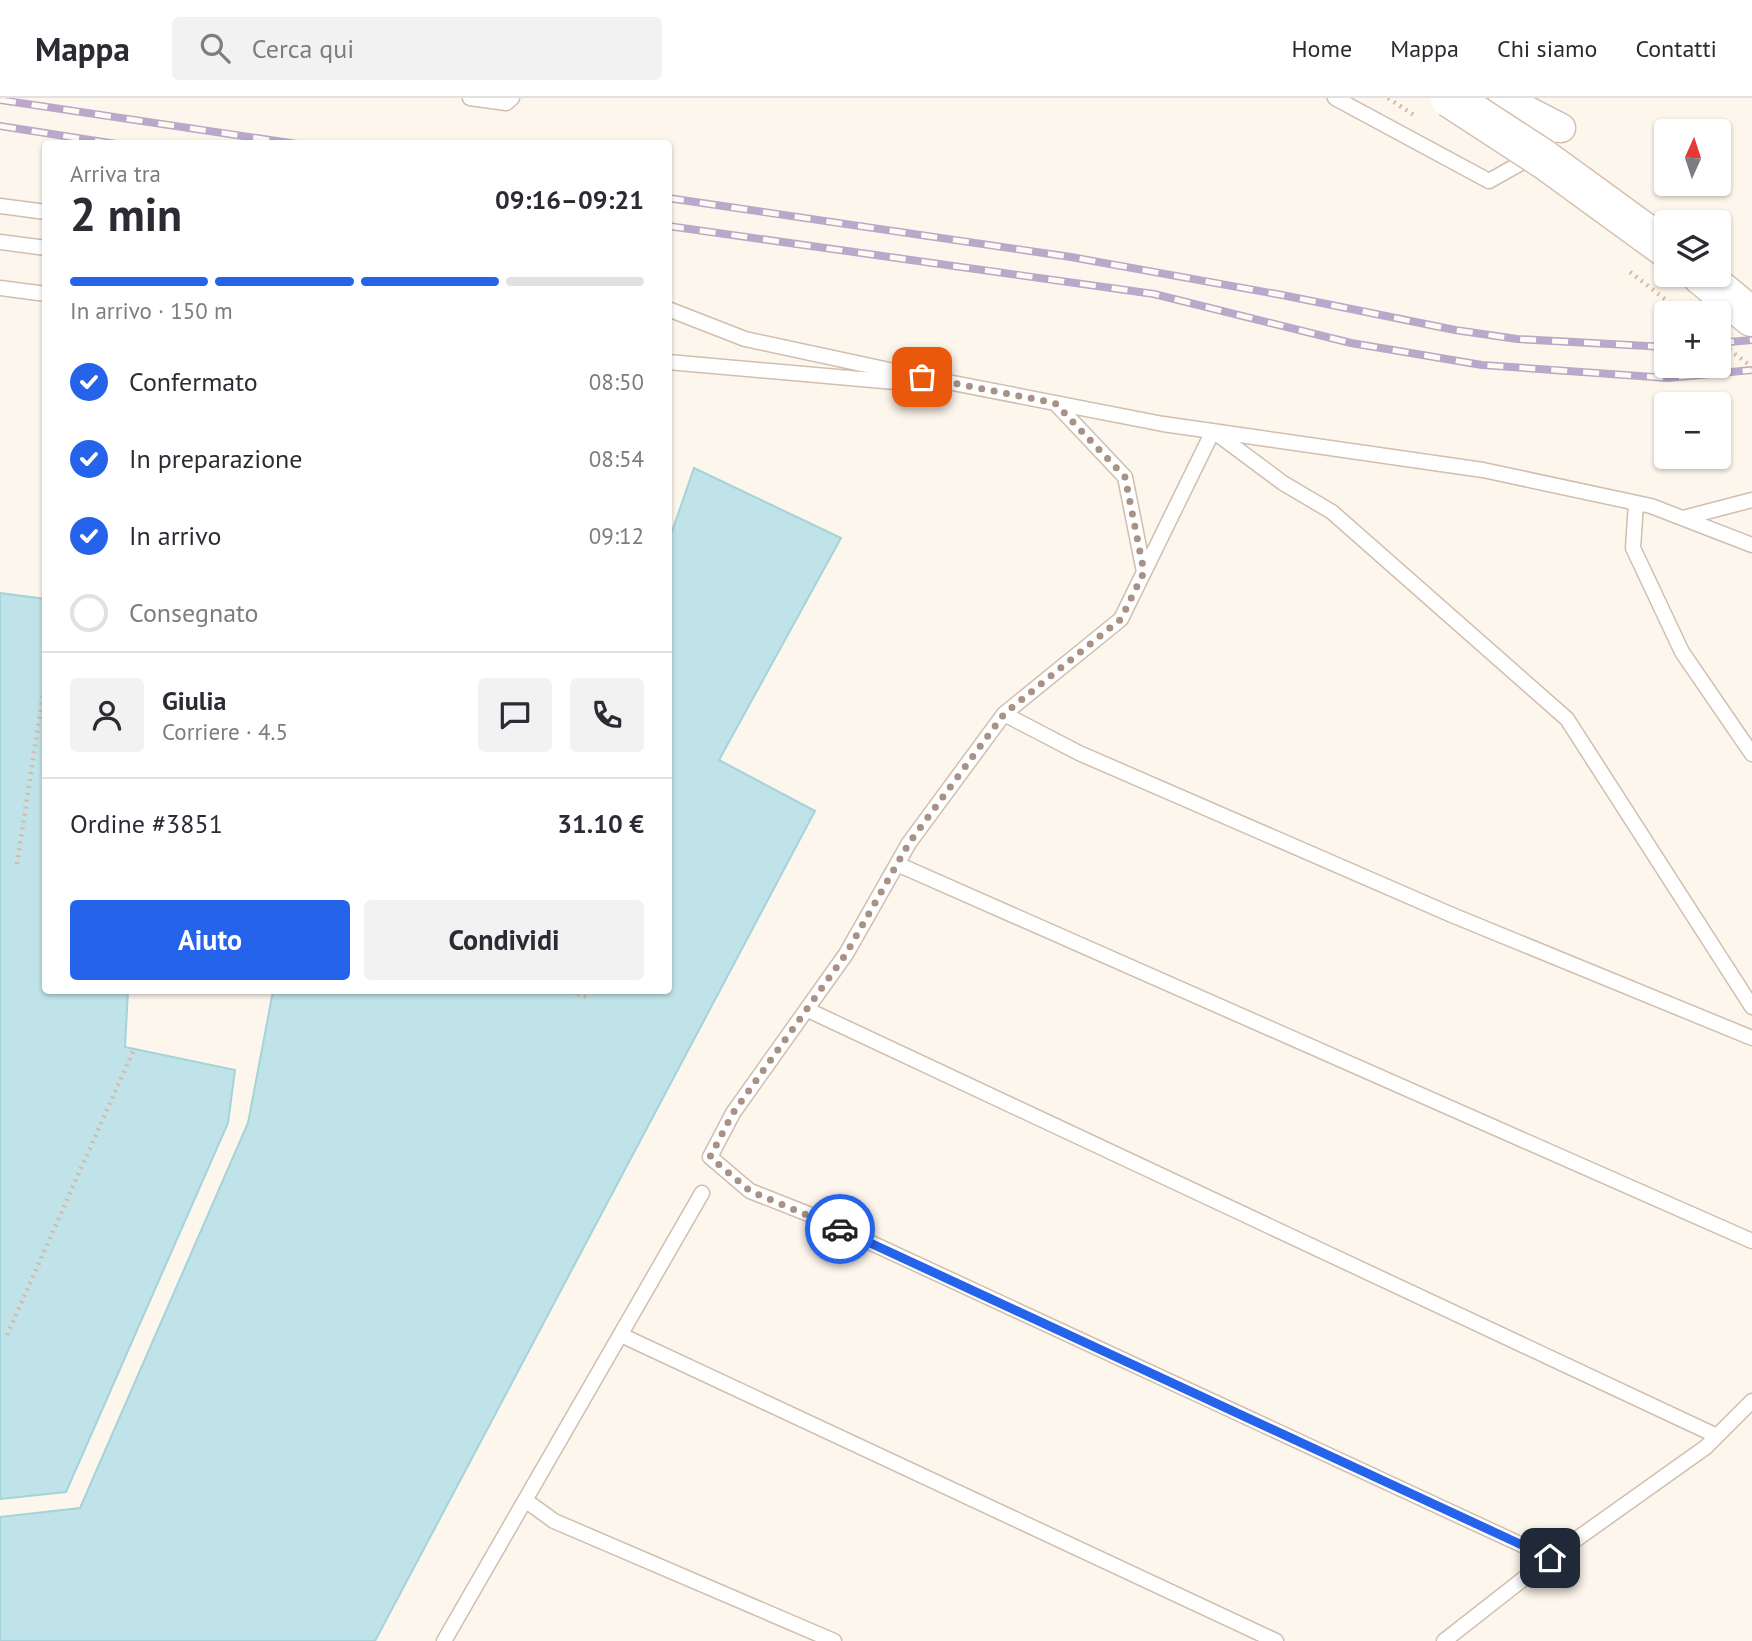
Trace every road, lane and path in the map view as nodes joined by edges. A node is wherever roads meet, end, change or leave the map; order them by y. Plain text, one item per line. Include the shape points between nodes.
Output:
1 (470, 98) edge
2 (512, 98) edge
3 (1335, 98) edge
4 (1450, 98) edge
5 (1503, 98) edge
6 (1561, 128) joint
7 (0, 206) edge
8 (42, 211) edge
9 (1654, 239) edge
10 (0, 242) edge
11 (42, 247) edge
12 (1716, 287) edge
13 (0, 288) edge
14 (42, 293) edge
15 (672, 311) edge
16 (1752, 317) edge
17 (1731, 351) edge
18 (672, 362) edge
19 (1752, 367) edge
20 (992, 391) junction
21 (1055, 403) junction
22 (1213, 431) junction
23 (1752, 500) edge
24 (1636, 503) junction
25 (1683, 518) junction
26 (1751, 543) edge
27 (1144, 572) junction
28 (42, 700) edge
29 (1004, 714) junction
30 (1752, 754) edge
31 (17, 864) dead end
32 (897, 864) junction
33 (577, 994) edge
34 (586, 997) dead end
35 (1752, 1007) edge
36 (808, 1010) junction
37 (1752, 1038) edge
38 (134, 1049) dead end
39 (702, 1193) dead end
40 (1752, 1241) edge
41 (7, 1335) dead end
42 (621, 1335) junction
43 (1752, 1401) edge
44 (1717, 1436) junction
45 (525, 1500) junction
46 (1550, 1558) junction
47 (444, 1641) edge
48 (834, 1641) edge
49 (1276, 1641) edge
50 (1444, 1641) edge

1 - 2 lane via 506,103
3 - 6 lane via 1489,181 1528,159
4 - 9 main road, bridge
5 - 6 street
7 - 8 lane
10 - 11 lane
12 - 16 main road
13 - 14 lane
15 - 20 lane via 745,339
17 - 19 path, bridge
18 - 20 lane
20 - 21 lane
21 - 22 lane
21 - 27 lane via 1125,477
22 - 24 lane via 1483,470
22 - 27 lane
22 - 35 lane via 1283,484 1332,512 1567,719
23 - 25 lane
24 - 25 lane
24 - 30 lane via 1633,548 1682,652
25 - 26 lane
27 - 29 lane via 1121,619
28 - 31 path
29 - 32 lane
29 - 37 lane via 1079,752 1452,915
32 - 36 lane
32 - 40 lane
33 - 34 path
36 - 44 lane
36 - 46 lane via 733,1113 710,1157 750,1191 811,1215
38 - 41 path
39 - 42 lane
42 - 45 lane
42 - 49 lane
43 - 44 lane
44 - 46 lane
45 - 47 lane
45 - 48 lane via 554,1521
46 - 50 lane

